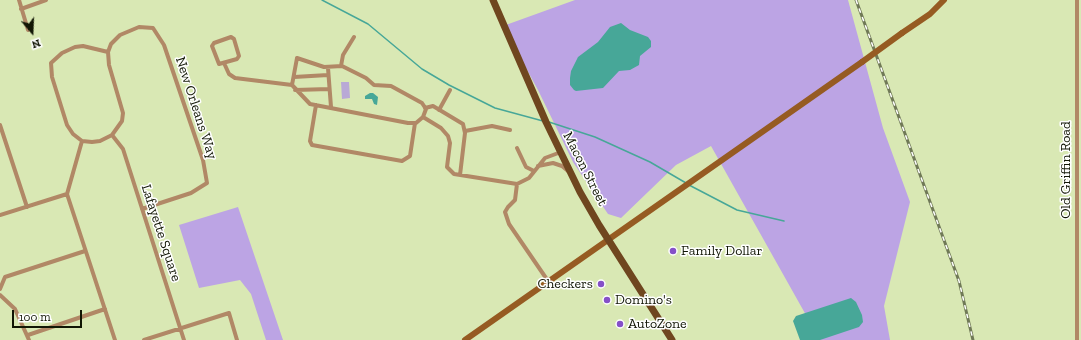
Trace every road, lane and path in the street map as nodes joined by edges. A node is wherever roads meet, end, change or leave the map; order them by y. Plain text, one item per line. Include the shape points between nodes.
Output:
1 (19, 0) edge
2 (46, 0) edge
3 (493, 0) edge
4 (944, 0) edge
5 (1077, 0) edge
6 (21, 9) junction
7 (28, 30) dead end
8 (354, 37) dead end
9 (108, 52) junction
10 (224, 63) junction
11 (341, 66) junction
12 (328, 68) junction
13 (328, 74) junction
14 (294, 76) junction
15 (292, 85) junction
16 (329, 89) junction
17 (295, 90) junction
18 (450, 90) dead end
19 (316, 105) junction
20 (331, 107) junction
21 (424, 108) junction
22 (439, 110) junction
23 (423, 117) junction
24 (415, 123) junction
25 (0, 125) edge
26 (1079, 129) edge
27 (510, 130) dead end
28 (465, 131) junction
29 (112, 135) junction
30 (82, 141) junction
31 (516, 148) dead end
32 (561, 152) junction
33 (537, 166) junction
34 (534, 171) junction
35 (571, 174) junction
36 (460, 175) junction
37 (517, 184) junction
38 (67, 194) junction
39 (27, 207) junction
40 (142, 210) junction
41 (0, 216) edge
42 (608, 240) junction
43 (85, 251) junction
44 (2, 277) edge
45 (548, 281) junction
46 (0, 289) edge
47 (0, 295) edge
48 (105, 309) junction
49 (180, 328) junction
50 (28, 335) junction
51 (1081, 339) edge
52 (30, 340) edge
53 (115, 340) edge
54 (144, 340) edge
55 (184, 340) edge
56 (237, 340) edge
57 (465, 340) edge
58 (672, 340) edge
59 (1078, 340) edge

1 - 6 street
2 - 6 street
3 - 32 main road, Macon Street
4 - 42 main road, bridge via 930,14
5 - 26 street, Old Griffin Road
6 - 7 street
8 - 11 street via 343,55
9 - 29 street via 123,113 122,121
9 - 30 street via 95,48 75,47 62,53 51,63 54,87 67,125
9 - 40 street, New Orleans Way via 111,44 120,35 140,27 153,28 164,45 203,160 207,183 191,193
10 - 10 street via 217,62 212,46 231,37 239,56
10 - 15 street via 229,74 235,78
11 - 12 street
11 - 21 street via 374,85 394,88 418,100
12 - 13 street
12 - 14 street via 297,58
13 - 14 street
13 - 16 street
14 - 15 street
15 - 17 street
16 - 17 street
16 - 20 street
17 - 19 street via 310,104
18 - 22 street
19 - 20 street
19 - 24 street via 310,140 312,145 402,162 410,156
20 - 24 street
21 - 22 street via 433,106
21 - 23 street
22 - 28 street via 463,124
23 - 24 street
23 - 36 street via 441,128 448,136 450,143 447,167 449,171
25 - 39 street
26 - 59 street, Old Griffin Road
27 - 28 street via 492,126
28 - 36 street
29 - 30 street via 100,140
29 - 40 street, Lafayette Square via 123,149
30 - 38 street
31 - 34 street via 526,167
32 - 33 street via 545,158
32 - 35 main road, Macon Street
33 - 34 street
33 - 35 street via 558,164
34 - 37 street via 529,178
35 - 42 main road, Macon Street
36 - 37 street
37 - 45 street via 515,200 505,212 509,224
38 - 39 street
38 - 43 street
39 - 41 street
40 - 49 street, Lafayette Square
42 - 45 main road
42 - 58 main road, Macon Street
43 - 44 street
43 - 48 street
44 - 46 street
45 - 57 main road
47 - 50 street via 15,309
48 - 50 street
48 - 53 street
49 - 54 street
49 - 55 street, Lafayette Square
49 - 56 street via 229,313
50 - 52 street
51 - 59 street

